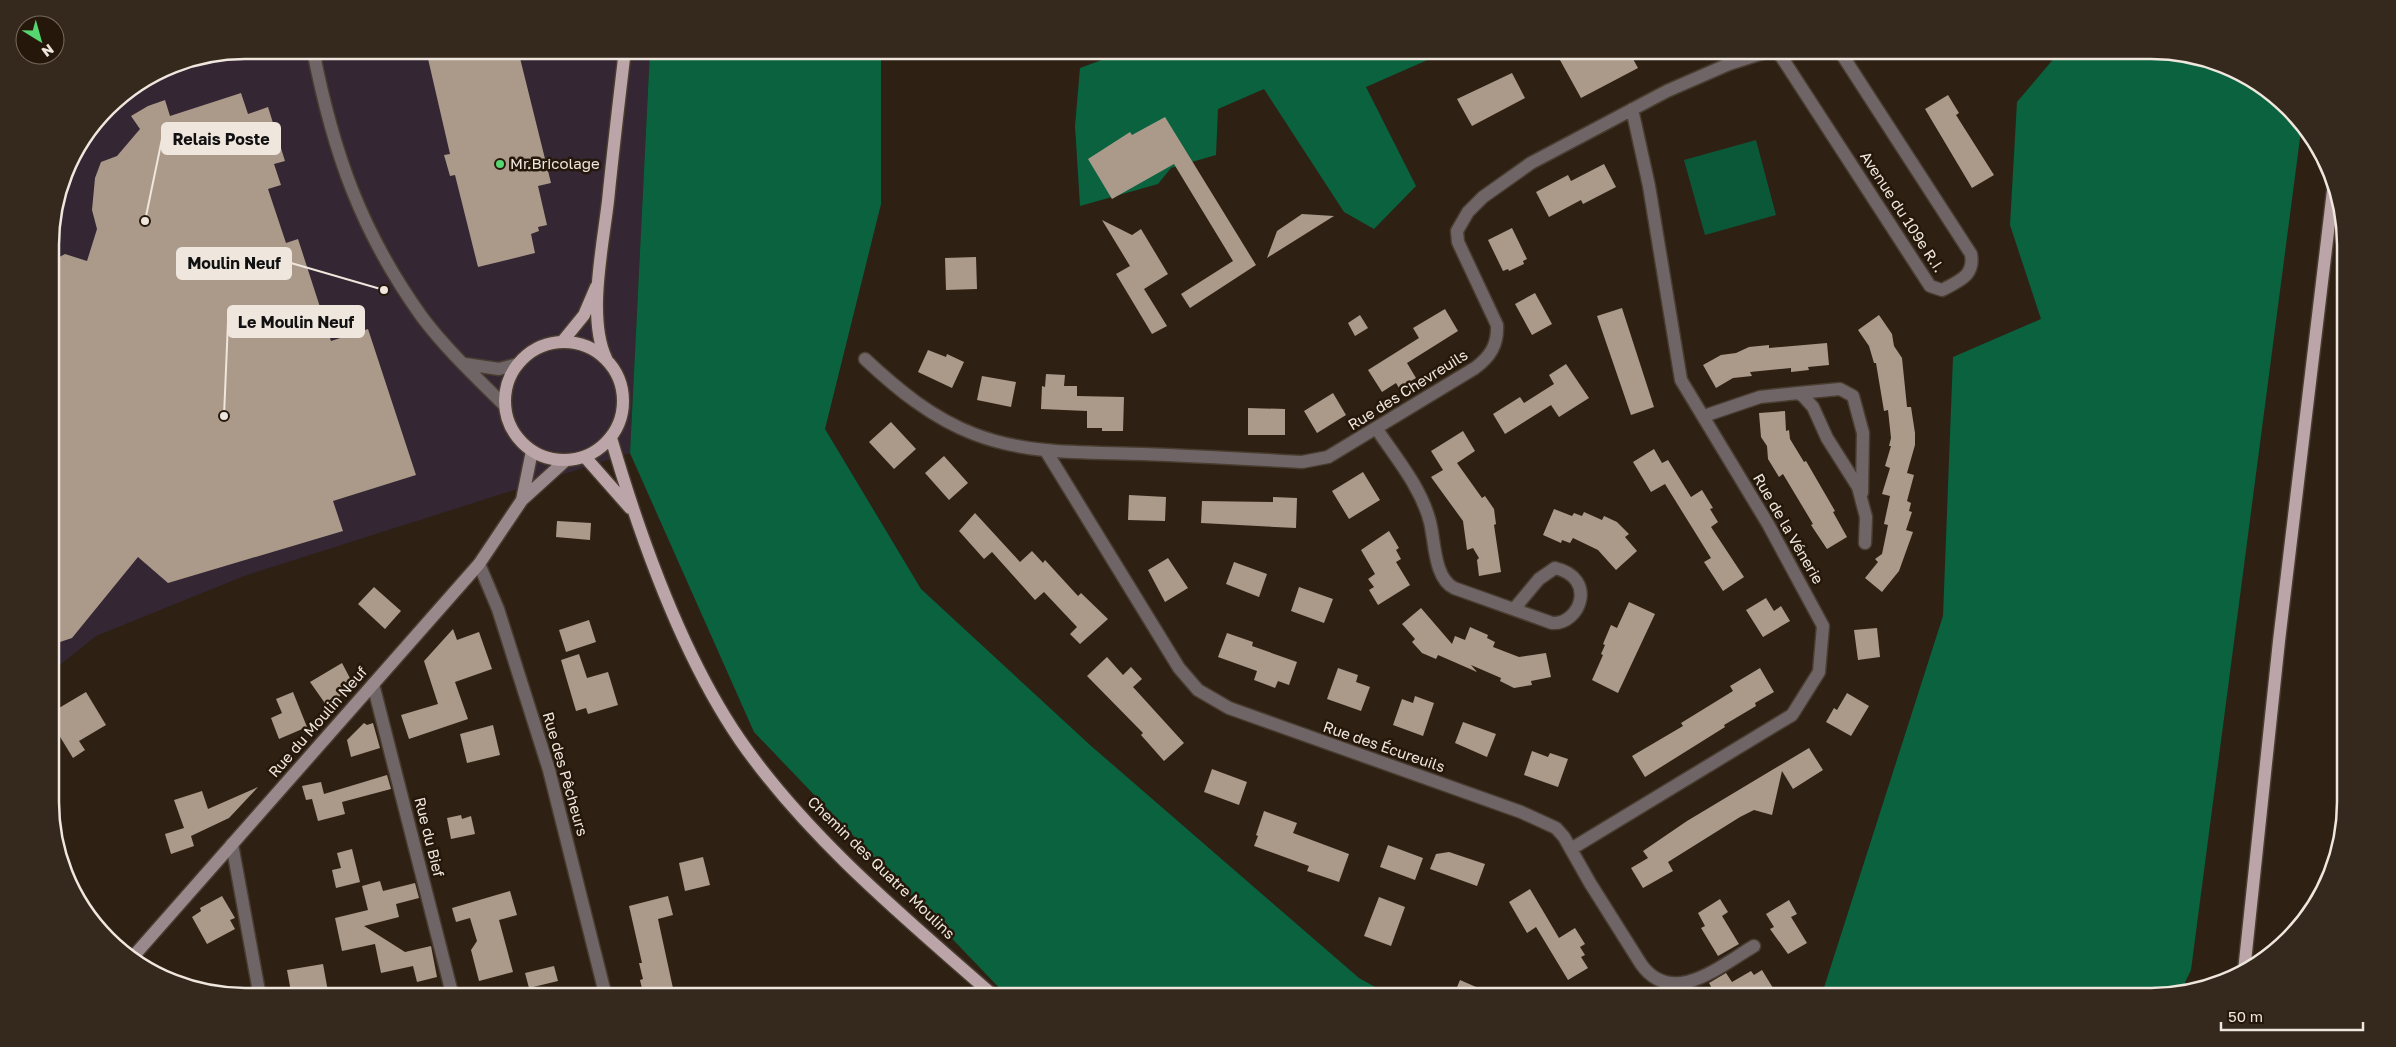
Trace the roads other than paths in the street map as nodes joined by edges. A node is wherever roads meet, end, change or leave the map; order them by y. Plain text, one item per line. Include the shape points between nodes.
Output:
1 (315, 59) edge
2 (624, 59) edge
3 (1747, 59) edge
4 (1783, 59) edge
5 (1845, 59) edge
6 (1632, 108) junction
7 (2332, 200) edge
8 (598, 282) junction
9 (562, 342) junction
10 (606, 358) junction
11 (865, 359) dead end
12 (465, 364) junction
13 (518, 364) junction
14 (1798, 393) junction
15 (505, 406) junction
16 (1704, 416) junction
17 (1376, 428) junction
18 (611, 438) junction
19 (532, 451) junction
20 (1046, 451) junction
21 (585, 457) junction
22 (565, 461) junction
23 (1862, 496) junction
24 (522, 500) junction
25 (633, 512) junction
26 (1866, 543) dead end
27 (479, 564) junction
28 (1514, 610) junction
29 (373, 684) junction
30 (232, 844) junction
31 (1571, 849) junction
32 (1754, 946) dead end
33 (135, 953) edge
34 (2245, 963) edge
35 (258, 988) edge
36 (451, 988) edge
37 (604, 988) edge
38 (985, 988) edge

1 - 12 street via 324,104 348,184 370,231 423,318
2 - 8 main road
3 - 6 street, Rue des Chevreuils via 1700,76
4 - 5 street, Avenue du 109e R.I. via 1930,286 1942,290 1968,273 1973,265 1971,254
6 - 16 street, Rue de la Vénerie via 1649,186 1681,380
6 - 17 street, Rue des Chevreuils via 1531,163 1468,212 1457,231 1458,242 1497,325 1494,347 1487,359 1475,368
7 - 34 main road via 2279,641
8 - 9 main road via 584,314
8 - 10 main road via 598,337
9 - 10 main road via 578,343
9 - 13 main road via 530,352
10 - 18 main road via 623,388 624,406 620,423
11 - 20 street, Rue des Chevreuils via 921,406 949,422 995,441
12 - 13 street via 499,369
12 - 15 street
13 - 15 main road via 510,376
14 - 16 street via 1760,397
14 - 23 street via 1813,407
14 - 23 street via 1840,389 1853,396 1863,433
15 - 19 main road via 509,423 518,439
16 - 31 street, Rue de la Vénerie via 1823,626 1819,672 1792,715
17 - 20 street, Rue des Chevreuils via 1328,457 1302,462
17 - 28 street via 1424,501 1443,579 1454,588
18 - 21 main road
18 - 25 main road, Chemin des Quatre Moulins
19 - 22 main road via 548,459
19 - 24 street, Rue du Moulin Neuf
20 - 31 street, Rue des Écureuils via 1179,668 1198,690 1229,708 1546,822 1556,828
21 - 22 main road
21 - 25 main road, Chemin des Quatre Moulins
22 - 24 street, Rue du Moulin Neuf
23 - 26 street
24 - 27 street, Rue du Moulin Neuf
25 - 38 main road, Chemin des Quatre Moulins via 704,678 739,739 764,773 858,873
27 - 29 street, Rue du Moulin Neuf
27 - 37 street, Rue des Pêcheurs via 498,608 549,770
28 - 28 street via 1560,624 1576,608 1582,594 1580,585 1574,577 1555,568 1539,579
29 - 30 street, Rue du Moulin Neuf
29 - 36 street, Rue du Bief
30 - 33 street, Rue du Moulin Neuf
30 - 35 street
31 - 32 street, Rue des Écureuils via 1641,964 1657,980 1670,984 1700,978

